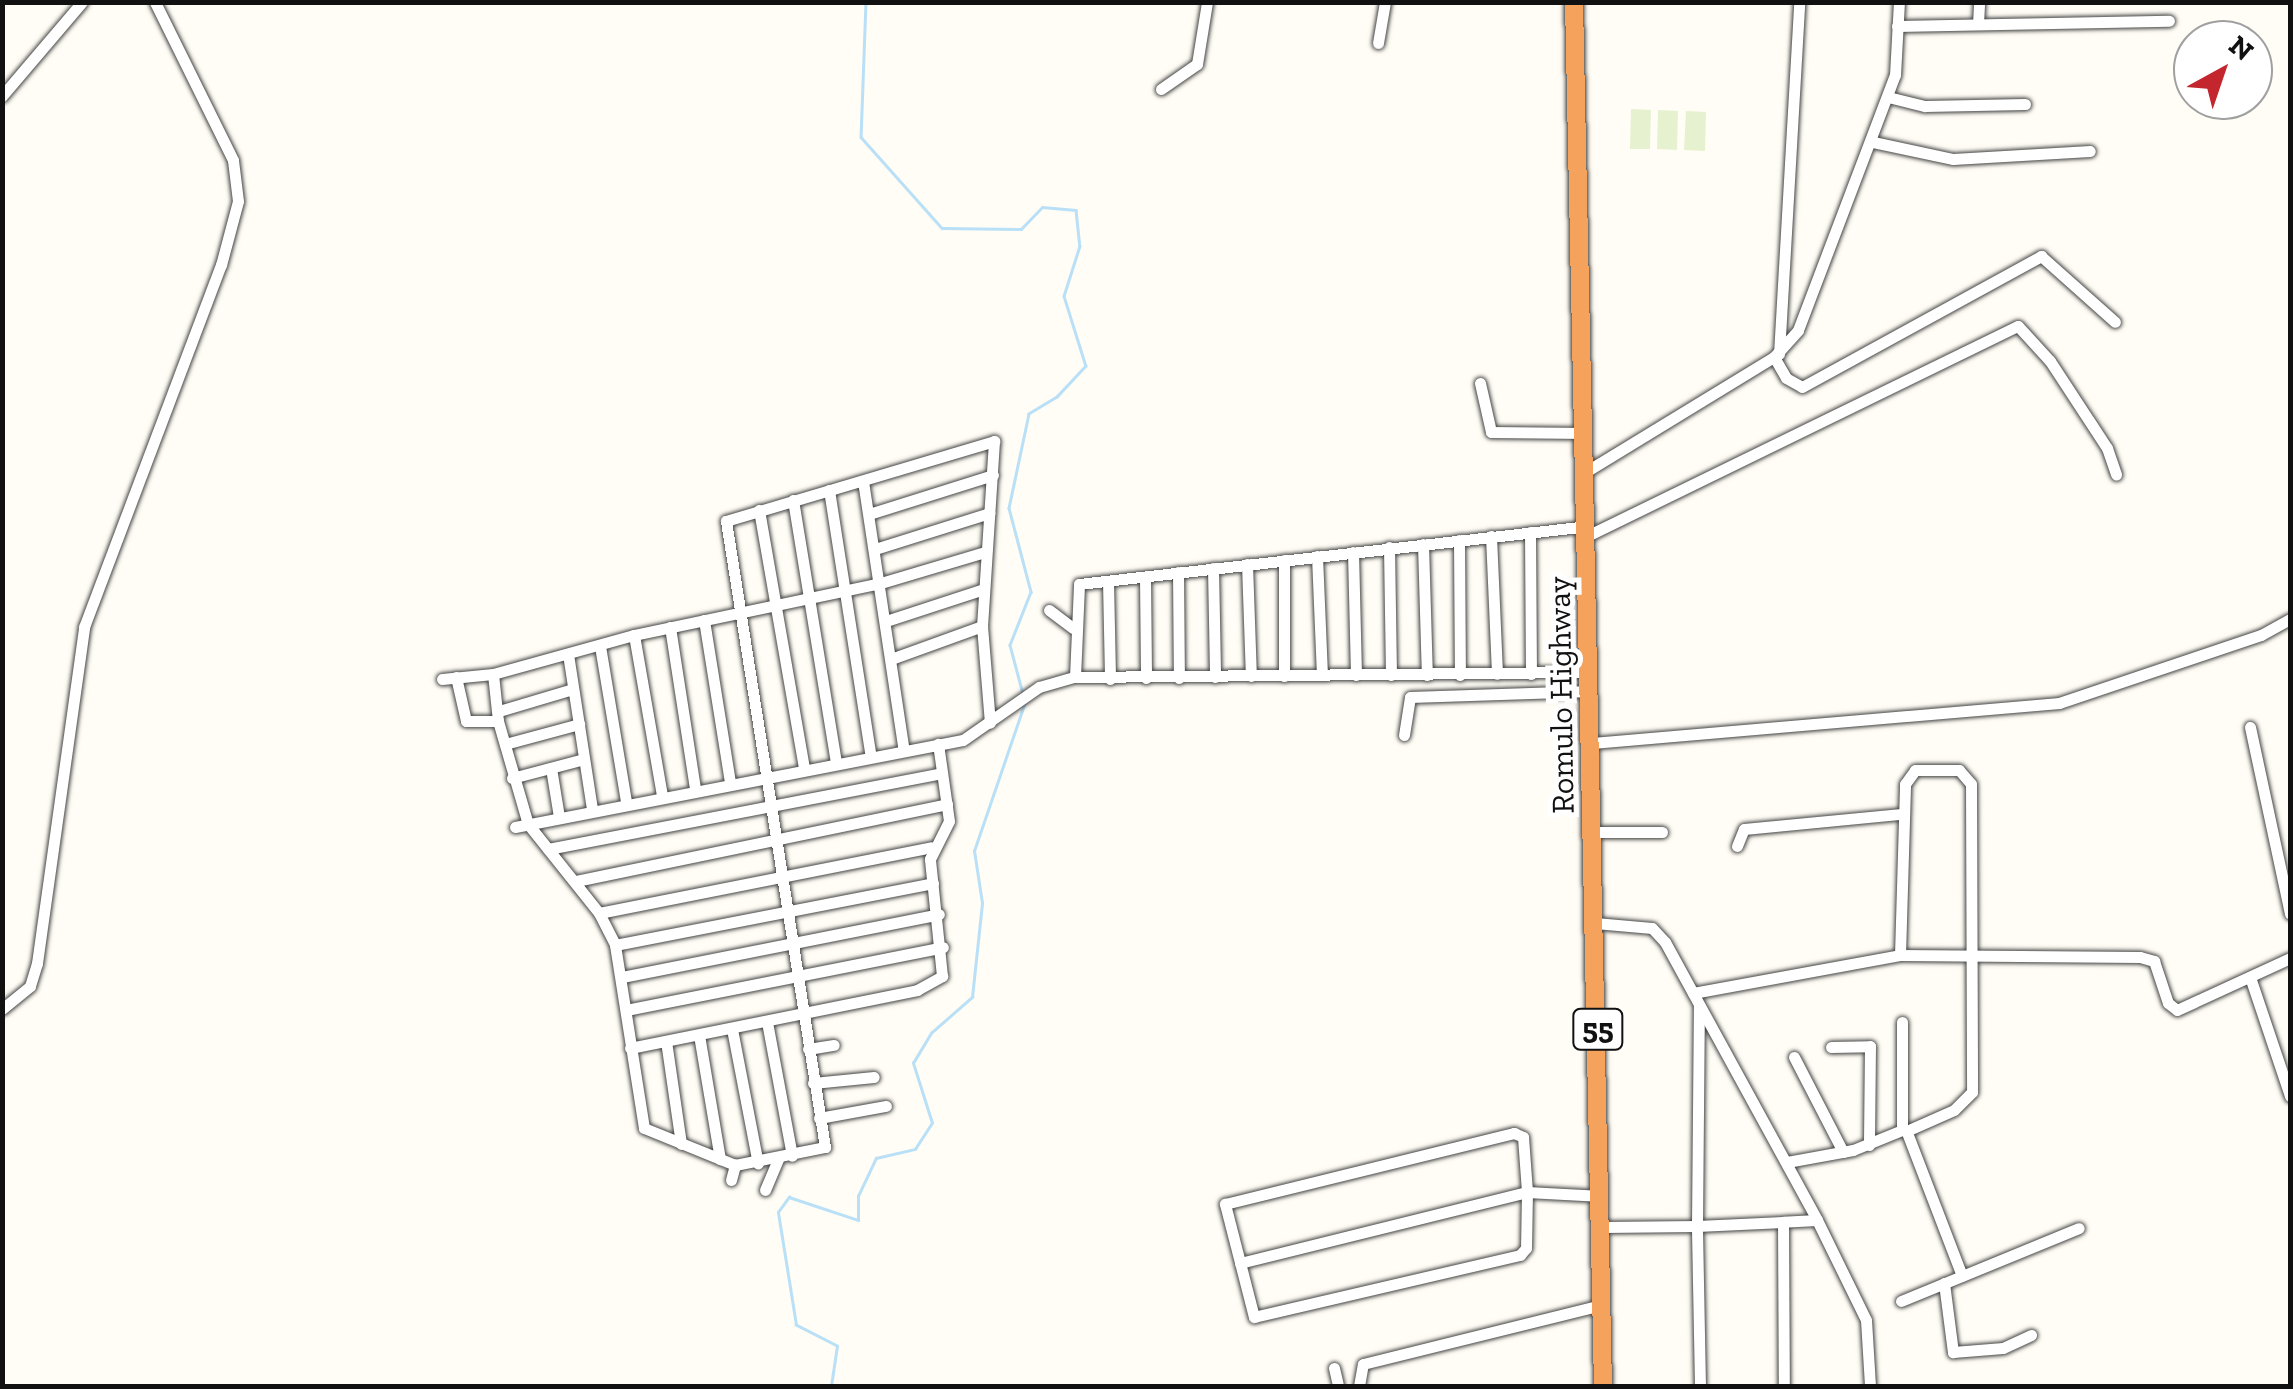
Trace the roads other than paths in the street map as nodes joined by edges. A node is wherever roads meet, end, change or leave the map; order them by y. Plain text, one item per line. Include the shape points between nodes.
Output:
1 (82, 2) edge
2 (154, 2) edge
3 (1208, 2) edge
4 (1385, 2) edge
5 (1574, 2) edge
6 (1799, 2) edge
7 (1898, 2) edge
8 (1979, 2) edge
9 (2169, 21) dead end
10 (1978, 24) junction
11 (1897, 26) junction
12 (1378, 43) dead end
13 (1161, 88) dead end
14 (2, 96) edge
15 (1888, 97) junction
16 (2026, 104) dead end
17 (1873, 142) junction
18 (2090, 151) dead end
19 (2115, 322) dead end
20 (1776, 356) junction
21 (1480, 383) dead end
22 (1586, 433) junction
23 (1587, 471) junction
24 (2116, 474) dead end
25 (993, 475) junction
26 (863, 480) junction
27 (829, 490) junction
28 (794, 500) junction
29 (759, 510) junction
30 (869, 514) junction
31 (989, 514) junction
32 (1588, 530) junction
33 (1530, 532) junction
34 (1491, 536) junction
35 (1458, 540) junction
36 (1423, 544) junction
37 (1389, 547) junction
38 (875, 549) junction
39 (985, 552) junction
40 (1353, 552) junction
41 (1317, 556) junction
42 (1284, 560) junction
43 (1247, 564) junction
44 (1213, 568) junction
45 (1178, 572) junction
46 (1145, 576) junction
47 (1108, 581) junction
48 (880, 583) junction
49 (984, 589) junction
50 (845, 590) junction
51 (810, 598) junction
52 (776, 604) junction
53 (1049, 610) dead end
54 (738, 612) junction
55 (2290, 619) edge
56 (704, 620) junction
57 (886, 621) junction
58 (982, 626) junction
59 (670, 627) junction
60 (1074, 628) junction
61 (634, 635) junction
62 (600, 646) junction
63 (568, 654) junction
64 (891, 658) junction
65 (494, 674) junction
66 (1460, 674) junction
67 (1497, 674) junction
68 (1531, 674) junction
69 (1356, 675) junction
70 (1390, 675) junction
71 (1428, 675) junction
72 (1250, 676) junction
73 (1284, 676) junction
74 (1322, 676) junction
75 (1075, 677) junction
76 (1146, 678) junction
77 (1179, 678) junction
78 (1215, 678) junction
79 (1110, 679) junction
80 (1590, 682) junction
81 (574, 690) junction
82 (498, 716) junction
83 (990, 722) junction
84 (579, 724) junction
85 (2250, 727) dead end
86 (1404, 735) dead end
87 (504, 744) junction
88 (938, 744) junction
89 (1592, 744) junction
90 (904, 751) junction
91 (871, 756) junction
92 (584, 759) junction
93 (836, 763) junction
94 (551, 768) junction
95 (804, 768) junction
96 (942, 773) junction
97 (764, 776) junction
98 (512, 778) junction
99 (730, 782) junction
100 (695, 788) junction
101 (662, 794) junction
102 (626, 801) junction
103 (768, 804) junction
104 (947, 804) junction
105 (592, 809) junction
106 (1901, 814) junction
107 (559, 818) junction
108 (522, 825) junction
109 (1594, 832) junction
110 (1662, 832) dead end
111 (774, 838) junction
112 (1737, 846) dead end
113 (931, 847) junction
114 (548, 849) junction
115 (780, 872) junction
116 (576, 881) junction
117 (933, 883) junction
118 (786, 910) junction
119 (599, 913) junction
120 (939, 914) junction
121 (2290, 914) edge
122 (1595, 923) junction
123 (615, 945) junction
124 (792, 946) junction
125 (943, 947) junction
126 (1972, 955) junction
127 (1900, 956) junction
128 (2290, 958) edge
129 (622, 977) junction
130 (2250, 977) junction
131 (797, 978) junction
132 (1696, 999) junction
133 (2, 1009) edge
134 (626, 1010) junction
135 (802, 1015) junction
136 (767, 1022) junction
137 (1902, 1022) dead end
138 (732, 1028) junction
139 (699, 1035) junction
140 (666, 1041) junction
141 (834, 1045) dead end
142 (630, 1048) junction
143 (1831, 1048) dead end
144 (808, 1049) junction
145 (1794, 1057) dead end
146 (874, 1077) dead end
147 (813, 1083) junction
148 (2290, 1096) edge
149 (886, 1106) dead end
150 (819, 1118) junction
151 (1907, 1130) junction
152 (681, 1144) junction
153 (1869, 1145) junction
154 (1843, 1152) junction
155 (785, 1157) junction
156 (720, 1159) junction
157 (1788, 1162) junction
158 (758, 1164) junction
159 (735, 1166) junction
160 (730, 1180) dead end
161 (766, 1190) dead end
162 (1526, 1192) junction
163 (1602, 1196) junction
164 (1817, 1220) junction
165 (1784, 1222) junction
166 (1697, 1226) junction
167 (1603, 1227) junction
168 (2080, 1228) dead end
169 (1240, 1263) junction
170 (1962, 1276) junction
171 (1944, 1283) junction
172 (1900, 1301) dead end
173 (1602, 1305) junction
174 (2031, 1335) dead end
175 (1334, 1368) dead end
176 (1338, 1386) edge
177 (1359, 1386) edge
178 (1603, 1386) edge
179 (1700, 1386) edge
180 (1784, 1386) edge
181 (1870, 1386) edge

1 - 14 street
2 - 133 street via 233,160 238,200 221,265 84,627 38,962 30,986
3 - 13 street via 1197,64
4 - 12 street
5 - 22 highway, Romulo Highway / 55
6 - 20 street
7 - 11 street
8 - 10 street
9 - 10 street
10 - 11 street
11 - 15 street
15 - 16 street via 1924,106
15 - 17 street
17 - 18 street via 1953,160
17 - 20 street via 1798,330
19 - 20 street via 2041,256 1802,387 1786,378
20 - 23 street
21 - 22 street via 1491,432
22 - 23 highway, Romulo Highway / 55
23 - 32 highway, Romulo Highway / 55
24 - 32 street via 2107,448 2050,361 2018,326
25 - 26 street via 994,444 987,438
25 - 30 street
25 - 31 street
26 - 27 street
26 - 30 street
27 - 28 street
27 - 50 street
28 - 29 street
28 - 51 street
29 - 52 street
29 - 54 street via 725,525
30 - 38 street
31 - 38 street
31 - 39 street
32 - 33 street
32 - 80 highway, Romulo Highway / 55
33 - 34 street
33 - 68 street
34 - 35 street
34 - 67 street
35 - 36 street
35 - 66 street
36 - 37 street
36 - 71 street
37 - 40 street
37 - 70 street
38 - 48 street
39 - 48 street
39 - 49 street
40 - 41 street
40 - 69 street
41 - 42 street
41 - 74 street
42 - 43 street
42 - 73 street
43 - 44 street
43 - 72 street
44 - 45 street
44 - 78 street
45 - 46 street
45 - 77 street
46 - 47 street
46 - 76 street
47 - 60 street via 1076,586
47 - 79 street
48 - 50 street
48 - 57 street
49 - 57 street
49 - 58 street
50 - 51 street
50 - 91 street
51 - 52 street
51 - 93 street
52 - 54 street
52 - 95 street
53 - 60 street
54 - 56 street
54 - 97 street
55 - 89 street via 2262,635 2058,703
56 - 59 street
56 - 99 street
57 - 64 street
58 - 64 street
58 - 83 street
59 - 61 street
59 - 100 street
60 - 75 street
61 - 62 street
61 - 101 street
62 - 63 street
62 - 102 street
63 - 65 street
63 - 81 street
64 - 90 street
65 - 82 street
65 - 82 street via 449,678 466,722
66 - 67 street
66 - 71 street
67 - 68 street
68 - 80 street
69 - 70 street
69 - 74 street
70 - 71 street
72 - 73 street
72 - 78 street
73 - 74 street
75 - 79 street
75 - 83 street via 1040,687
76 - 77 street
76 - 79 street
77 - 78 street
80 - 86 street via 1410,696
80 - 89 highway, Romulo Highway / 55
81 - 82 street
81 - 84 street
82 - 87 street
83 - 88 street via 963,740
84 - 87 street
84 - 92 street
85 - 121 street
87 - 98 street
88 - 90 street
88 - 96 street
89 - 109 highway, Romulo Highway / 55
90 - 91 street
91 - 93 street
92 - 94 street
92 - 105 street
93 - 95 street
94 - 98 street
94 - 107 street
95 - 97 street
96 - 103 street
96 - 104 street
97 - 99 street
97 - 103 street
98 - 108 street
99 - 100 street
100 - 101 street
101 - 102 street
102 - 105 street
103 - 111 street
103 - 114 street
104 - 111 street
104 - 113 street via 950,821
105 - 107 street
106 - 112 street via 1744,829
106 - 126 street via 1904,784 1915,770 1952,768 1970,777
106 - 127 street
107 - 108 street
108 - 114 street
109 - 110 street
109 - 122 highway, Romulo Highway / 55
111 - 115 street
111 - 116 street
113 - 115 street
113 - 117 street
114 - 116 street
115 - 118 street
115 - 119 street
116 - 119 street
117 - 118 street
117 - 120 street
118 - 123 street
118 - 124 street
119 - 123 street
120 - 124 street
120 - 125 street
122 - 132 street via 1652,928
122 - 163 highway, Romulo Highway / 55
123 - 129 street
124 - 129 street
124 - 131 street
125 - 131 street
125 - 135 street via 946,967 933,985
126 - 127 street
126 - 130 street via 2150,958 2177,1010
126 - 151 street via 1972,1092 1954,1110
127 - 132 street
128 - 130 street
129 - 134 street
130 - 148 street
131 - 134 street
131 - 135 street
132 - 157 street
132 - 166 street
134 - 142 street
135 - 136 street
135 - 144 street
136 - 138 street
136 - 155 street
137 - 151 street
138 - 139 street
138 - 158 street
139 - 140 street
139 - 156 street
140 - 142 street
140 - 152 street
141 - 144 street
142 - 152 street via 644,1128
143 - 153 street via 1870,1046
144 - 147 street
145 - 154 street
146 - 147 street
147 - 150 street
149 - 150 street
150 - 155 street via 824,1147
151 - 153 street
151 - 170 street
152 - 156 street
153 - 154 street
154 - 157 street
155 - 158 street
155 - 161 street
156 - 159 street
157 - 164 street
158 - 159 street
159 - 160 street
162 - 163 street
162 - 169 street
162 - 169 street via 1526,1248 1520,1254 1322,1306 1254,1317
162 - 169 street via 1523,1137 1517,1133 1307,1183 1224,1204
163 - 167 highway, Romulo Highway / 55
164 - 165 street
164 - 181 street via 1866,1320
165 - 166 street
165 - 180 street
166 - 167 street
166 - 179 street
167 - 173 highway, Romulo Highway / 55
168 - 170 street
170 - 171 street
171 - 172 street
171 - 174 street via 1953,1352 2003,1348
173 - 177 street via 1364,1364
173 - 178 highway, Romulo Highway / 55
175 - 176 street

